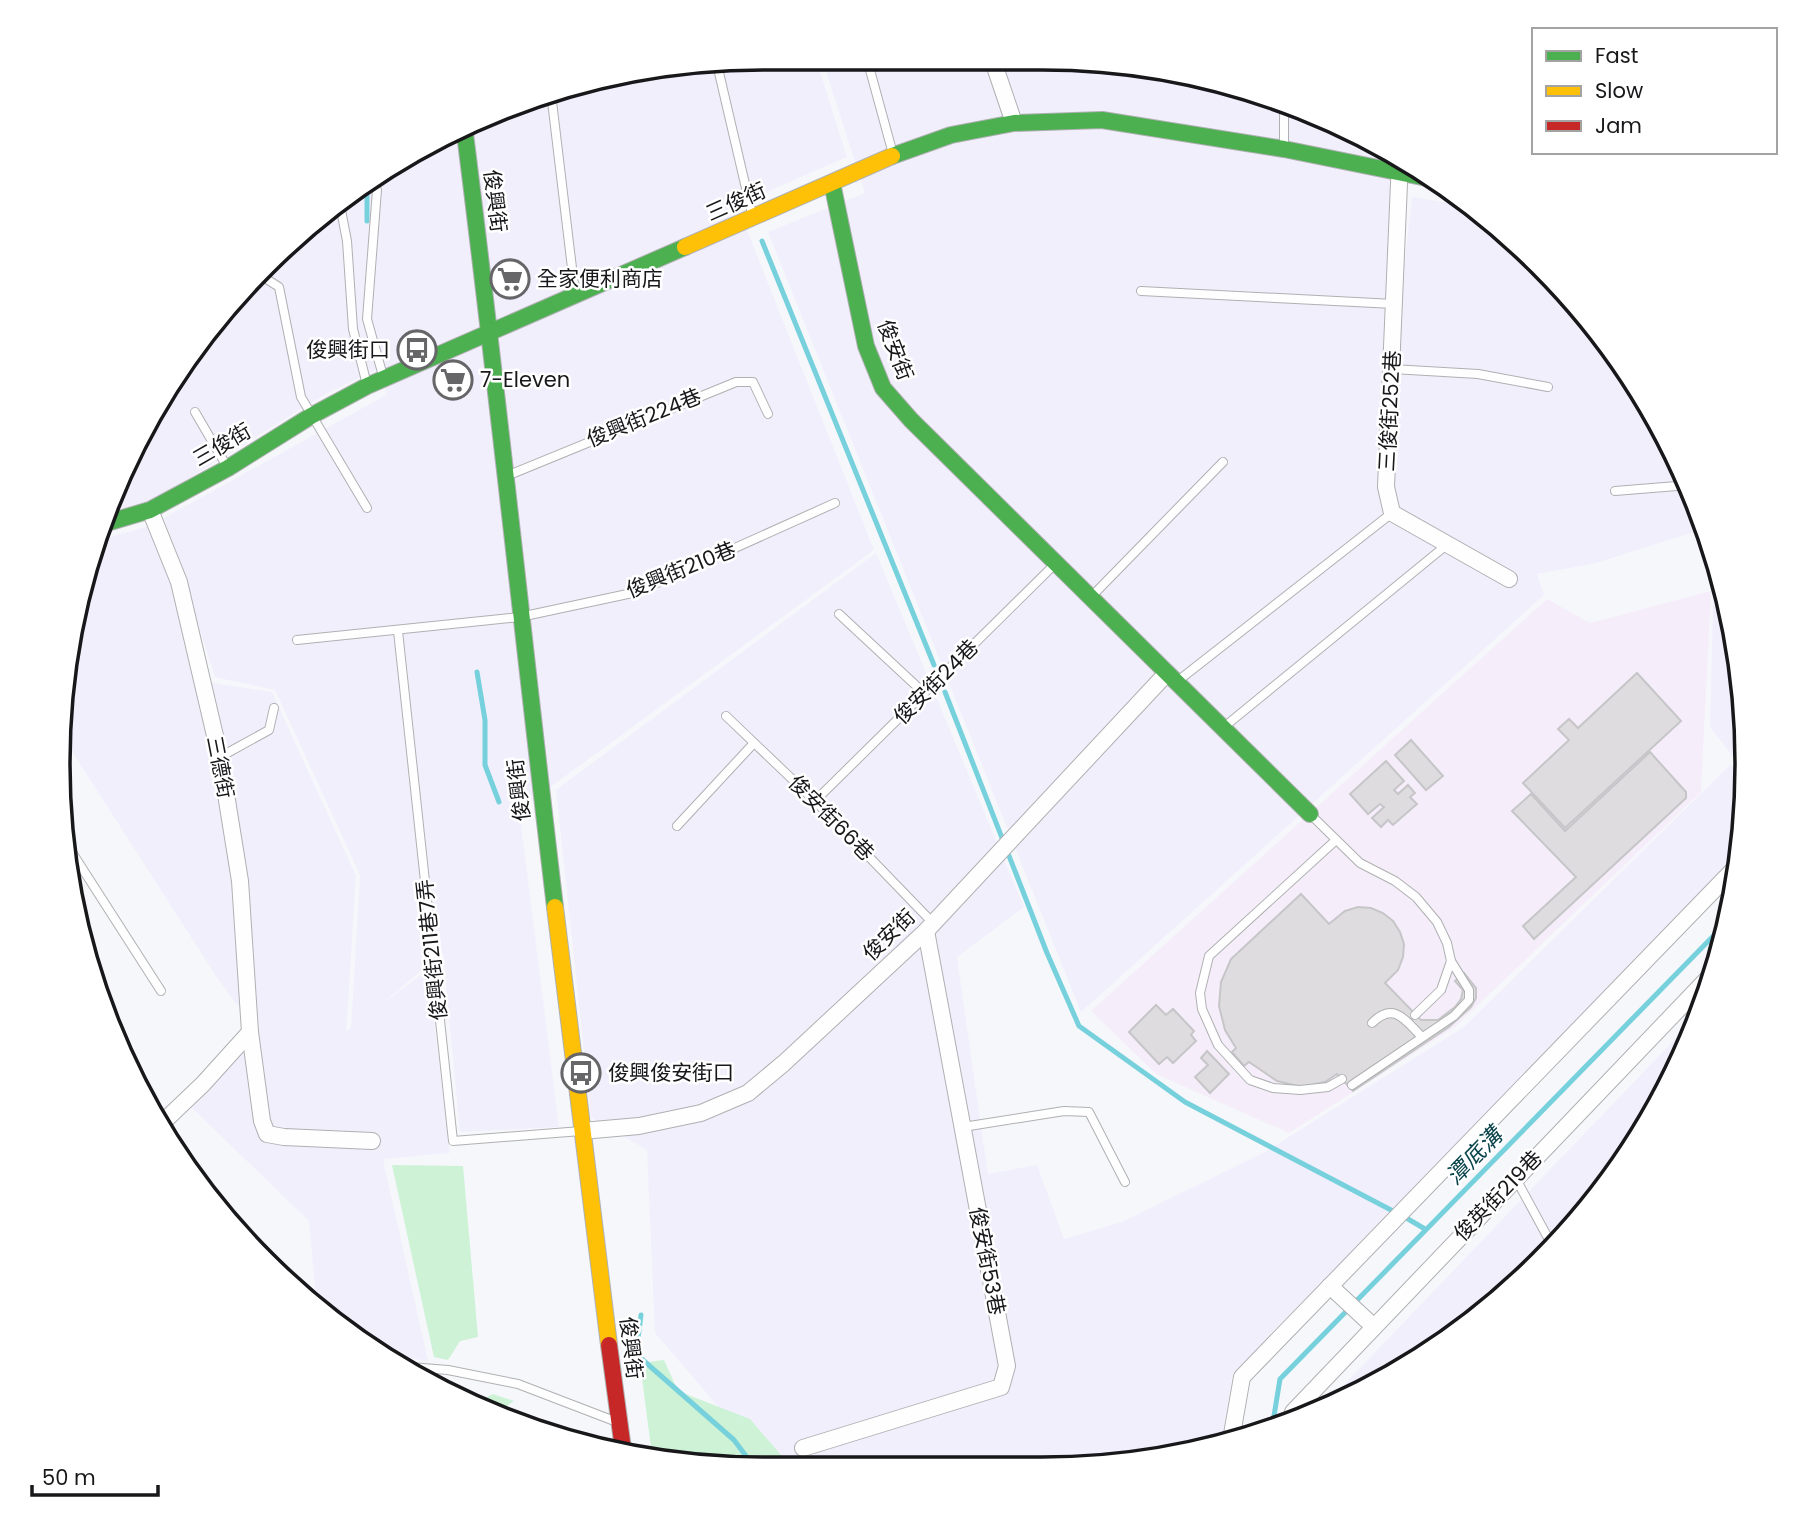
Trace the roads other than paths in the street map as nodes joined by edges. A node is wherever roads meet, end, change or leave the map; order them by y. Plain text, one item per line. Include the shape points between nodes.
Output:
1 (870, 70) edge
2 (996, 70) edge
3 (719, 71) edge
4 (552, 104) edge
5 (1284, 114) edge
6 (1014, 123) junction
7 (466, 138) edge
8 (1284, 149) junction
9 (893, 156) junction
10 (1391, 165) edge
11 (1400, 170) edge
12 (832, 183) junction
13 (376, 188) edge
14 (341, 213) edge
15 (753, 218) junction
16 (267, 279) edge
17 (1141, 291) dead end
18 (575, 296) junction
19 (1395, 304) junction
20 (490, 333) junction
21 (1392, 369) junction
22 (384, 379) junction
23 (367, 386) junction
24 (1548, 387) dead end
25 (195, 412) dead end
26 (768, 414) dead end
27 (312, 416) junction
28 (1223, 462) dead end
29 (228, 468) junction
30 (505, 477) junction
31 (1676, 486) edge
32 (1615, 491) dead end
33 (835, 503) dead end
34 (367, 508) dead end
35 (150, 510) junction
36 (1392, 513) junction
37 (115, 521) edge
38 (1449, 543) junction
39 (1056, 563) junction
40 (1509, 579) dead end
41 (1091, 598) junction
42 (839, 614) dead end
43 (520, 617) junction
44 (398, 631) junction
45 (297, 640) dead end
46 (1172, 678) junction
47 (924, 694) junction
48 (274, 708) dead end
49 (726, 716) dead end
50 (1223, 728) junction
51 (754, 743) junction
52 (220, 757) junction
53 (815, 802) junction
54 (1310, 814) joint
55 (677, 826) dead end
56 (1336, 840) junction
57 (77, 860) edge
58 (1725, 878) edge
59 (929, 927) junction
60 (1451, 961) junction
61 (1696, 990) edge
62 (161, 991) dead end
63 (1415, 1015) dead end
64 (1372, 1023) dead end
65 (250, 1032) junction
66 (1422, 1037) junction
67 (1342, 1079) dead end
68 (1352, 1085) dead end
69 (168, 1118) edge
70 (962, 1127) junction
71 (582, 1131) junction
72 (372, 1142) dead end
73 (1516, 1178) junction
74 (1125, 1182) dead end
75 (1548, 1237) edge
76 (1330, 1286) junction
77 (1373, 1326) junction
78 (425, 1368) edge
79 (1297, 1408) edge
80 (620, 1424) junction
81 (1233, 1429) edge
82 (622, 1443) edge
83 (803, 1448) dead end

1 - 9 lane
2 - 6 street
3 - 15 lane
4 - 18 lane
5 - 8 lane
6 - 8 street, 三俊街 via 1102,120
6 - 9 street, 三俊街 via 951,135
7 - 20 street, 俊興街
8 - 10 street, 三俊街
9 - 12 street, 三俊街
11 - 19 street, 三俊街252巷
12 - 15 street, 三俊街
12 - 39 street, 俊安街 via 866,346 883,388
13 - 22 lane via 367,319
14 - 23 lane via 353,329
15 - 18 street, 三俊街
16 - 27 lane via 279,287 301,397
17 - 19 lane
18 - 20 street, 三俊街
19 - 21 street, 三俊街252巷
20 - 22 street, 三俊街
20 - 30 street, 俊興街
21 - 24 lane via 1479,374
21 - 36 street, 三俊街252巷 via 1386,487
22 - 23 street, 三俊街
23 - 27 street, 三俊街
25 - 29 lane
26 - 30 lane, 俊興街224巷 via 753,382 736,382
27 - 29 street, 三俊街
27 - 34 lane
28 - 41 lane
29 - 35 street, 三俊街
30 - 43 street, 俊興街
31 - 32 lane
33 - 43 lane, 俊興街210巷 via 636,592
35 - 37 street, 三俊街
35 - 52 street, 三德街 via 179,582
36 - 38 street
36 - 46 lane
38 - 40 street
38 - 50 lane
39 - 41 street, 俊安街
39 - 47 lane, 俊安街24巷
41 - 46 street, 俊安街
42 - 47 lane
43 - 44 lane, 俊興街210巷
43 - 71 street, 俊興街
44 - 45 lane, 俊興街210巷
44 - 71 lane, 俊興街211巷7弄 via 453,1141
46 - 50 street, 俊安街
46 - 59 street, 俊安街
47 - 53 lane, 俊安街24巷
48 - 52 lane via 269,730
49 - 51 lane, 俊安街66巷
50 - 54 street, 俊安街
51 - 53 lane, 俊安街66巷
51 - 55 lane
52 - 65 street, 三德街 via 240,881
53 - 59 lane, 俊安街66巷
54 - 56 lane
56 - 60 lane via 1360,863 1416,897 1437,922
56 - 67 lane via 1209,956 1200,993 1218,1045 1250,1080 1300,1090 1328,1087
57 - 62 lane
58 - 76 street
59 - 70 street, 俊安街53巷
59 - 71 street, 俊安街 via 748,1093 701,1113 639,1126
60 - 63 lane via 1441,990
60 - 66 lane via 1469,990 1469,1000
61 - 73 street, 俊英街219巷
64 - 66 lane via 1380,1014 1399,1014
65 - 69 street
65 - 72 street, 三德街 via 267,1133
66 - 68 lane
70 - 74 lane via 1064,1111 1089,1112
70 - 83 street, 俊安街53巷 via 1007,1366 1001,1387
71 - 80 street, 俊興街
73 - 75 lane
73 - 77 street, 俊英街219巷
76 - 77 street
76 - 81 street via 1242,1377
77 - 79 street, 俊英街219巷
78 - 80 lane via 517,1384
80 - 82 street, 俊興街

